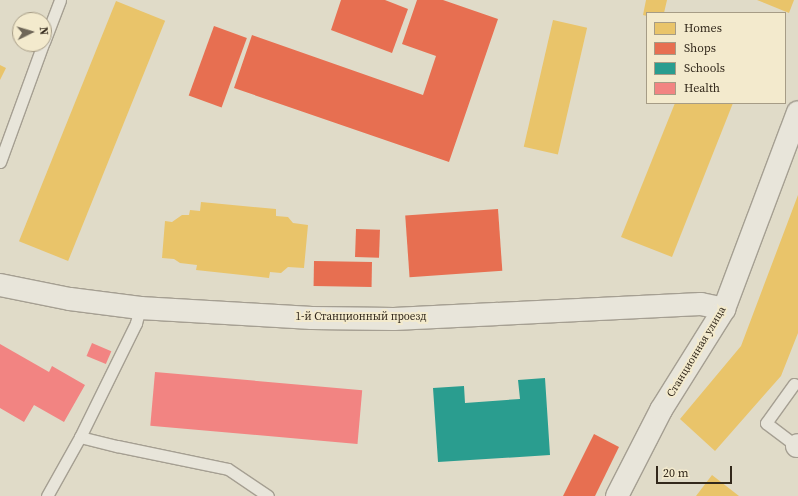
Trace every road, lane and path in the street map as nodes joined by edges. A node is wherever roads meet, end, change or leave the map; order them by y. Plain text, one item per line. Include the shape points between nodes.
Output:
1 (60, 0) edge
2 (52, 22) edge
3 (40, 52) edge
4 (796, 122) edge
5 (3, 144) edge
6 (0, 162) edge
7 (0, 285) edge
8 (140, 308) junction
9 (724, 309) junction
10 (794, 384) dead end
11 (80, 436) junction
12 (798, 446) edge
13 (265, 495) edge
14 (47, 496) edge
15 (617, 496) edge

1 - 2 lane
3 - 5 lane
4 - 9 street, Станционная улица
5 - 6 lane
7 - 8 street, 1-й Станционный проезд via 70,299
8 - 9 street, 1-й Станционный проезд via 312,318 394,319 700,304
8 - 11 lane via 136,323
9 - 15 street, Станционная улица via 661,410
10 - 12 lane via 766,423
11 - 13 lane via 228,469
11 - 14 lane

